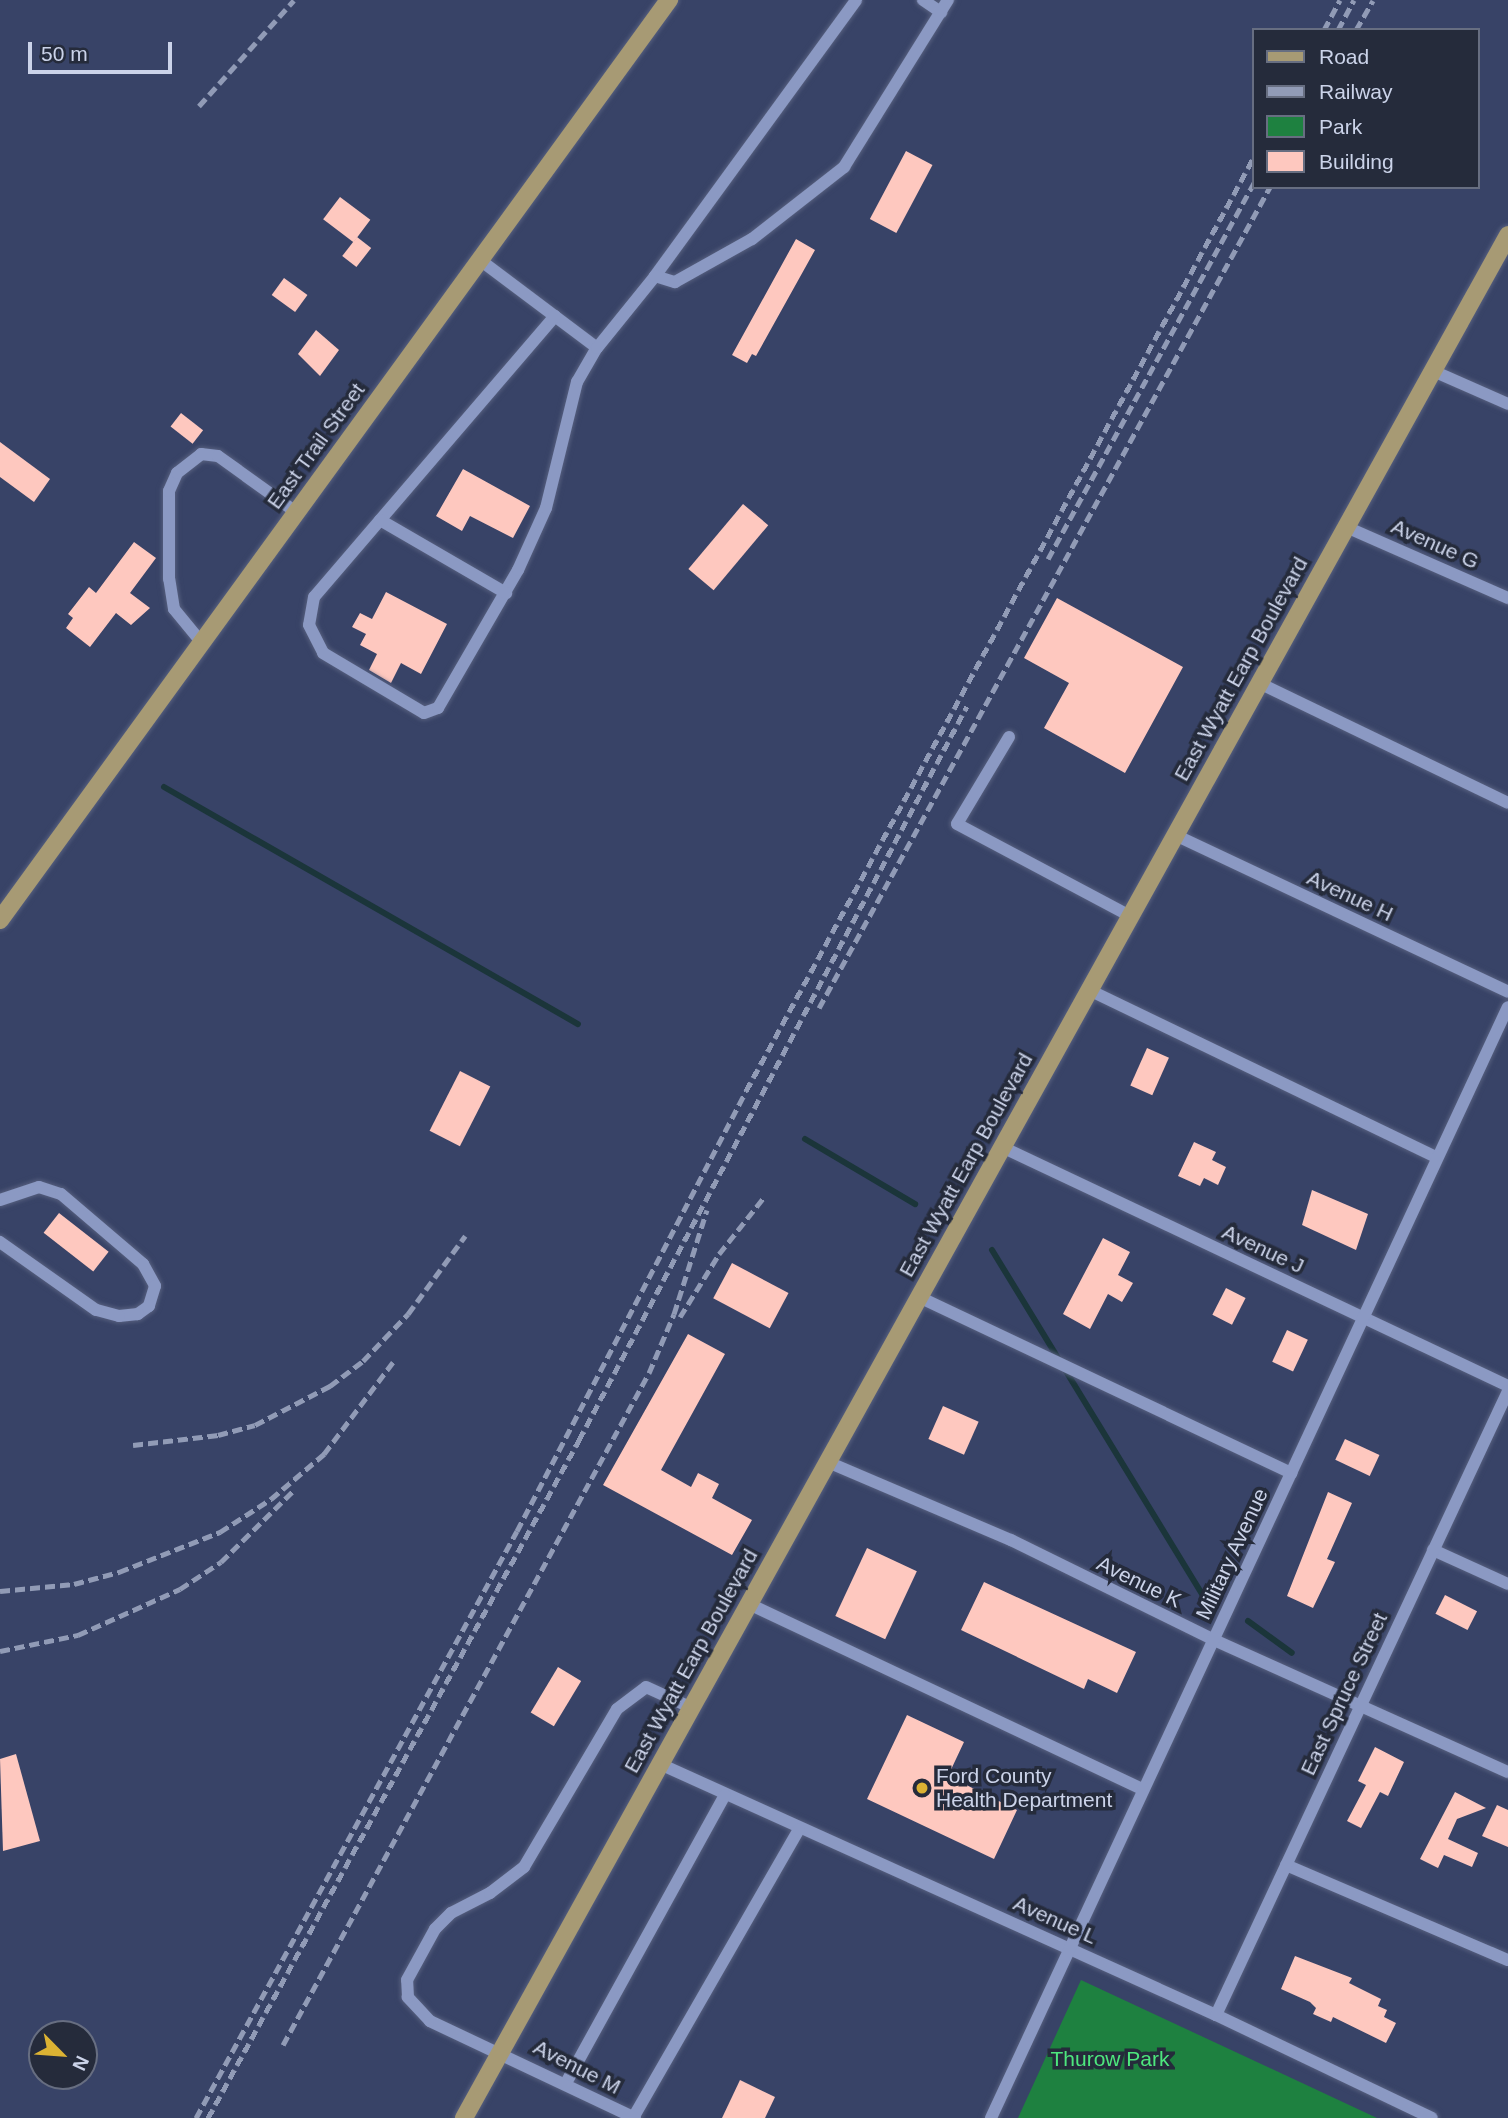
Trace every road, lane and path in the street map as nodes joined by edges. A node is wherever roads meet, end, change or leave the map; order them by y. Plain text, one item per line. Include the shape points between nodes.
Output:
1 (669, 0) edge
2 (856, 0) edge
3 (923, 0) edge
4 (948, 0) edge
5 (940, 12) junction
6 (1508, 235) edge
7 (480, 260) junction
8 (655, 276) junction
9 (555, 316) junction
10 (597, 348) junction
11 (1433, 371) junction
12 (1508, 404) edge
13 (296, 512) junction
14 (380, 520) junction
15 (1346, 527) junction
16 (506, 593) junction
17 (1508, 598) edge
18 (202, 643) junction
19 (1259, 683) junction
20 (1009, 737) dead end
21 (1508, 803) edge
22 (1175, 835) junction
23 (1130, 916) junction
24 (0, 920) edge
25 (1089, 990) junction
26 (1508, 992) edge
27 (1508, 1007) edge
28 (1002, 1147) junction
29 (1436, 1157) junction
30 (0, 1200) edge
31 (0, 1242) edge
32 (919, 1297) junction
33 (1363, 1317) junction
34 (1508, 1388) edge
35 (828, 1462) junction
36 (1291, 1473) junction
37 (1433, 1550) junction
38 (1508, 1584) edge
39 (749, 1604) junction
40 (1214, 1640) junction
41 (1360, 1706) junction
42 (692, 1708) junction
43 (660, 1764) junction
44 (1508, 1772) edge
45 (1143, 1789) junction
46 (725, 1794) junction
47 (799, 1829) junction
48 (1286, 1865) junction
49 (1070, 1948) junction
50 (1508, 1960) edge
51 (1216, 2015) junction
52 (501, 2051) junction
53 (566, 2083) junction
54 (464, 2118) edge
55 (634, 2118) edge
56 (991, 2118) edge
57 (1432, 2118) edge

1 - 7 main road, East Trail Street
2 - 8 street
3 - 5 street
4 - 5 street
5 - 8 street via 844,167 752,239 675,282
6 - 11 main road, East Wyatt Earp Boulevard
7 - 9 street
7 - 13 main road, East Trail Street
8 - 10 street
9 - 10 street
9 - 14 street
10 - 16 street via 577,382 546,508
11 - 12 street
11 - 15 main road, East Wyatt Earp Boulevard
13 - 18 main road, East Trail Street
13 - 18 street via 218,456 201,454 177,472 169,491 169,579 174,609
14 - 16 street
14 - 16 street via 314,597 309,625 323,653 424,713 438,708
15 - 17 street, Avenue G
15 - 19 main road, East Wyatt Earp Boulevard
18 - 24 main road, East Trail Street
19 - 21 street
19 - 22 main road, East Wyatt Earp Boulevard
20 - 23 street via 957,824
22 - 23 main road, East Wyatt Earp Boulevard
22 - 26 street, Avenue H
23 - 25 main road, East Wyatt Earp Boulevard
25 - 28 main road, East Wyatt Earp Boulevard
25 - 29 street
27 - 29 street, Military Avenue
28 - 32 main road, East Wyatt Earp Boulevard
28 - 33 street, Avenue J
29 - 33 street, Military Avenue
30 - 31 street via 39,1186 61,1194 143,1264 155,1286 149,1306 138,1314 119,1316 96,1310
32 - 35 main road, East Wyatt Earp Boulevard
32 - 36 street
33 - 34 street, Avenue J
33 - 36 street, Military Avenue
34 - 37 street, East Spruce Street
35 - 39 main road, East Wyatt Earp Boulevard
35 - 40 street, Avenue K via 1011,1540
36 - 40 street, Military Avenue
37 - 38 street
37 - 41 street, East Spruce Street
39 - 42 main road, East Wyatt Earp Boulevard
39 - 45 street
40 - 41 street, Avenue K
40 - 45 street, Military Avenue
41 - 44 street, Avenue K
41 - 48 street, East Spruce Street
42 - 43 main road, East Wyatt Earp Boulevard
42 - 52 street, Avenue M via 646,1687 617,1709 524,1867 490,1893 451,1913 416,1959 407,1980 408,1997 429,2021
43 - 46 street, Avenue L
43 - 52 main road, East Wyatt Earp Boulevard
45 - 49 street, Military Avenue
46 - 47 street, Avenue L
46 - 53 street
47 - 49 street, Avenue L
47 - 55 street
48 - 50 street
48 - 51 street, East Spruce Street
49 - 51 street, Avenue L
49 - 56 street, Military Avenue
51 - 57 street, Avenue L
52 - 53 street, Avenue M
52 - 54 main road, East Wyatt Earp Boulevard
53 - 55 street, Avenue M

